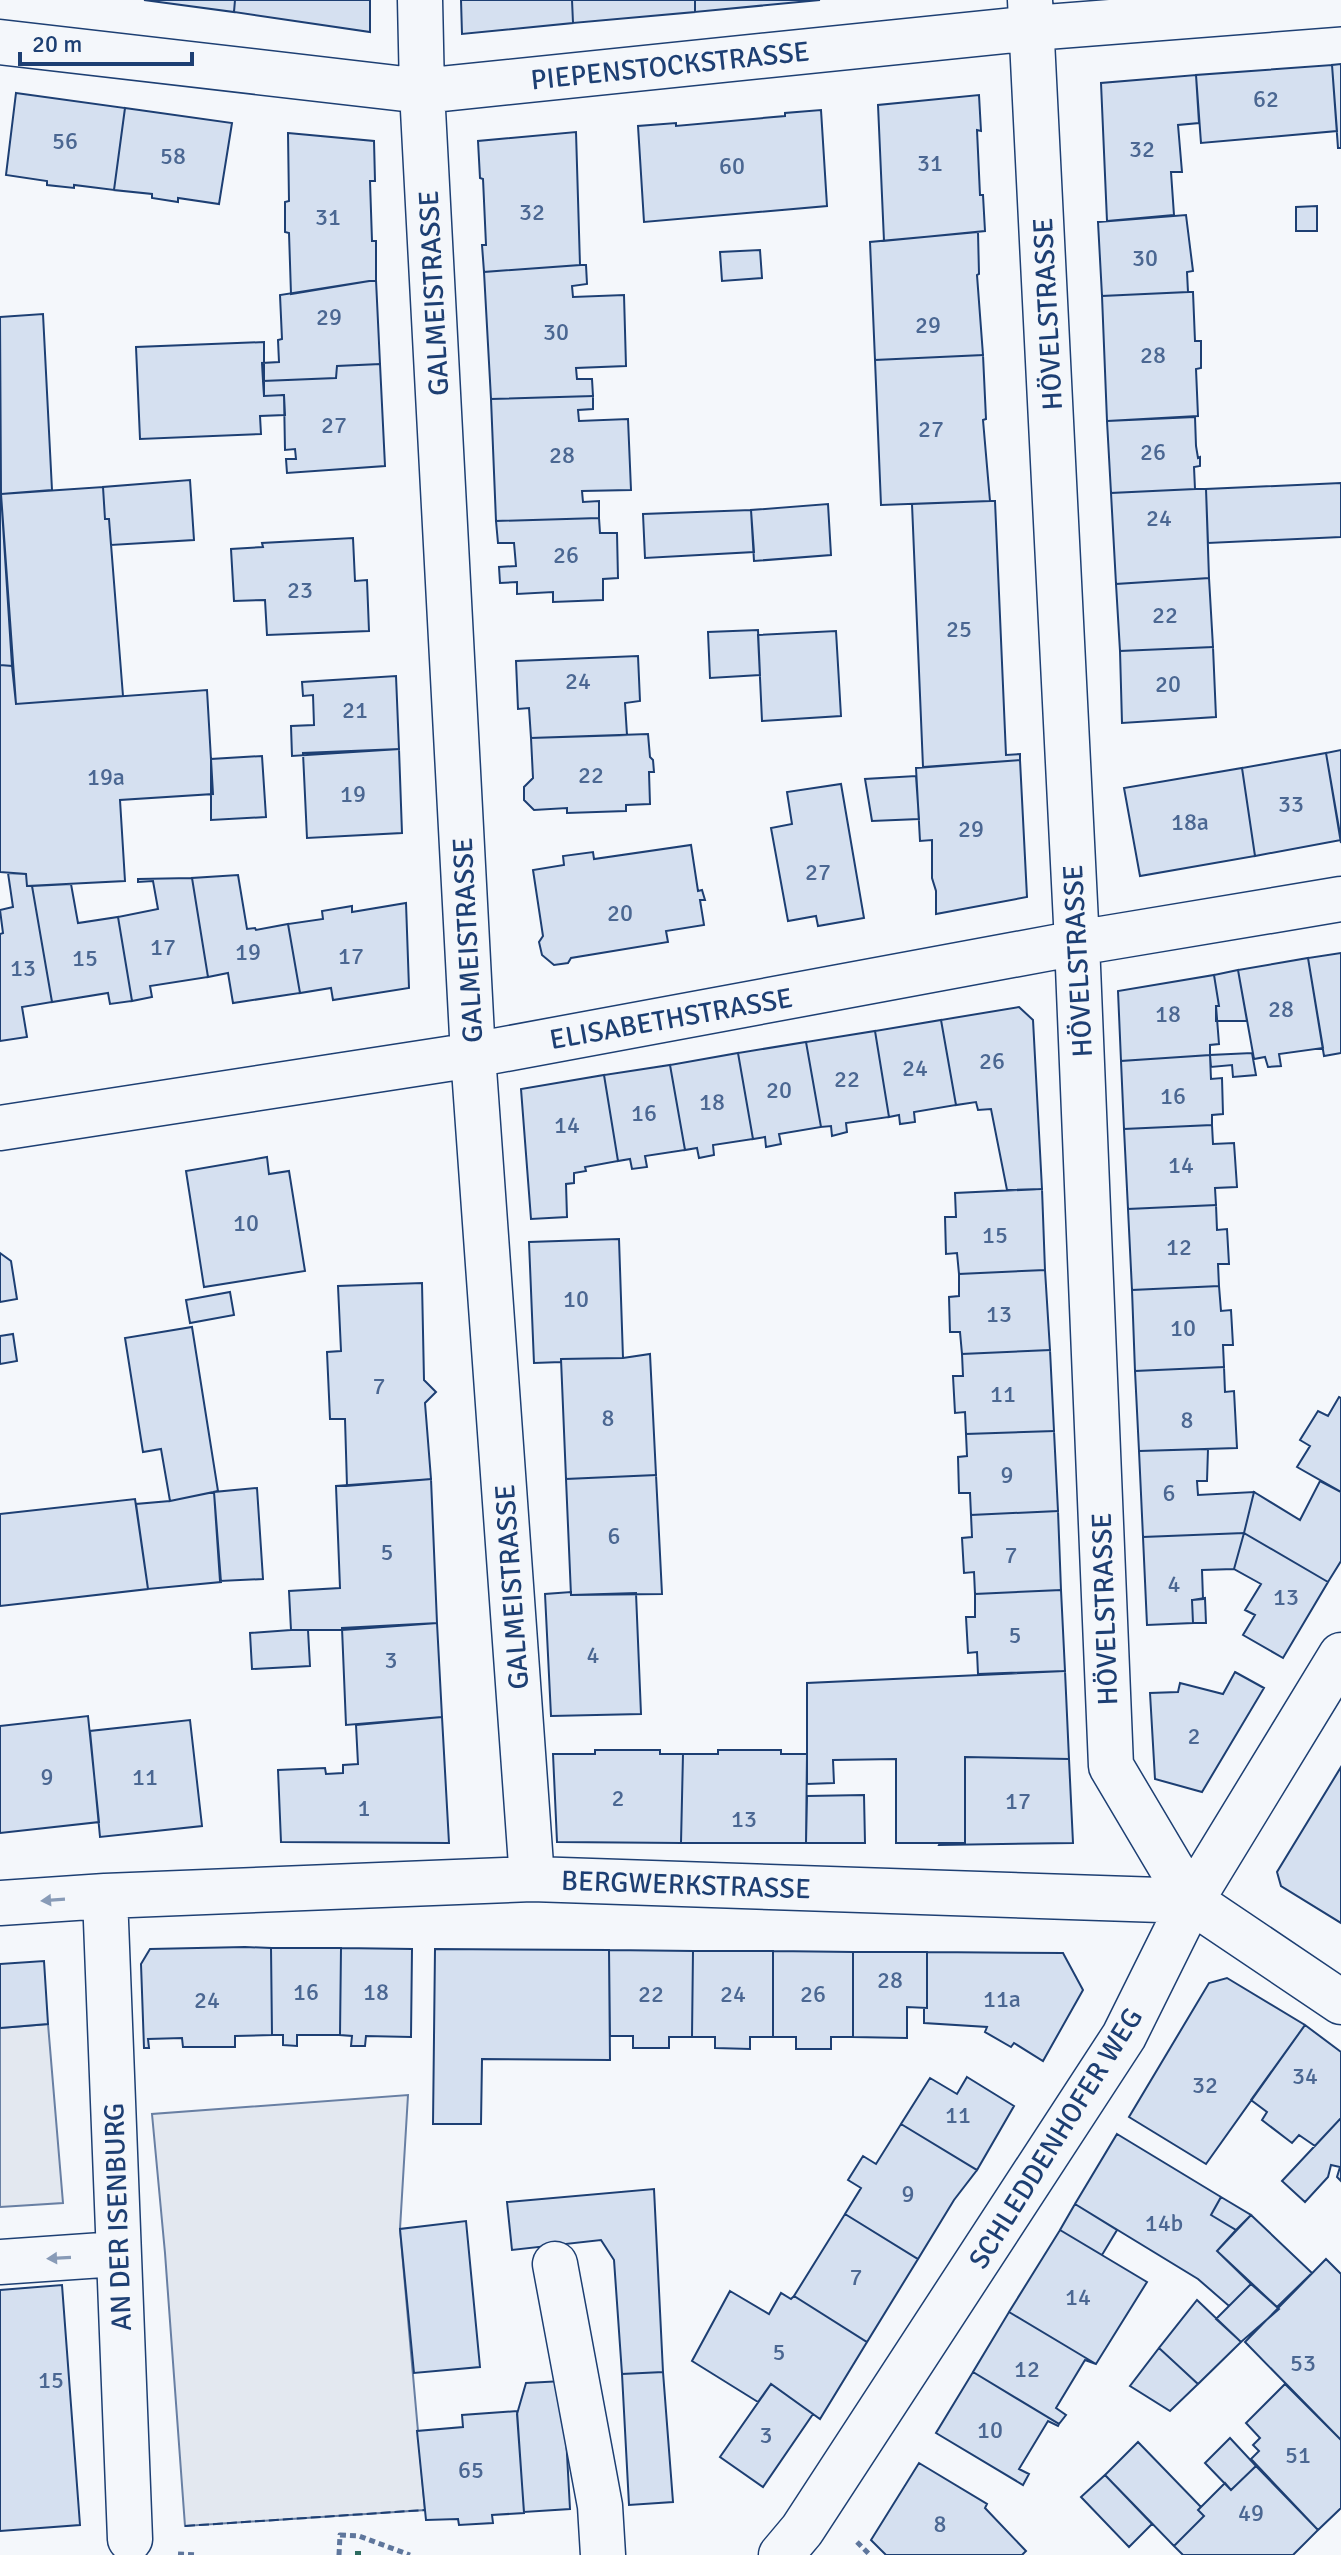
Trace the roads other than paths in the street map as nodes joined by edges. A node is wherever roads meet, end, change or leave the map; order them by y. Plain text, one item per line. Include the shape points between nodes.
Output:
1 (420, 0) edge
2 (1341, 4) edge
3 (1032, 14) edge
4 (0, 42) edge
5 (422, 91) junction
6 (1341, 899) edge
7 (1077, 943) junction
8 (473, 1055) junction
9 (0, 1128) edge
10 (1341, 1655) edge
11 (532, 1879) junction
12 (105, 1896) junction
13 (1191, 1901) junction
14 (0, 1903) edge
15 (1341, 2002) edge
16 (117, 2254) junction
17 (0, 2262) edge
18 (555, 2264) dead end
19 (130, 2539) dead end
20 (792, 2543) edge
21 (603, 2555) edge

1 - 5 street, GALMEISTRASSE
2 - 3 street, PIEPENSTOCKSTRASSE
3 - 5 street, PIEPENSTOCKSTRASSE
3 - 7 street, HÖVELSTRASSE
4 - 5 street, PIEPENSTOCKSTRASSE
5 - 8 street, GALMEISTRASSE
6 - 7 street, ELISABETHSTRASSE
7 - 8 street, ELISABETHSTRASSE
7 - 13 street, HÖVELSTRASSE via 1111,1766
8 - 9 street, ELISABETHSTRASSE
8 - 11 street, GALMEISTRASSE
10 - 13 street, SCHLEDDENHOFER WEG
11 - 12 street, BERGWERKSTRASSE
11 - 13 street, BERGWERKSTRASSE
12 -> 14 street, BERGWERKSTRASSE
12 - 16 street, AN DER ISENBURG
13 - 15 street
13 - 20 street, SCHLEDDENHOFER WEG via 1124,2036
16 -> 17 street
16 - 19 street, AN DER ISENBURG
18 - 21 street via 600,2506

